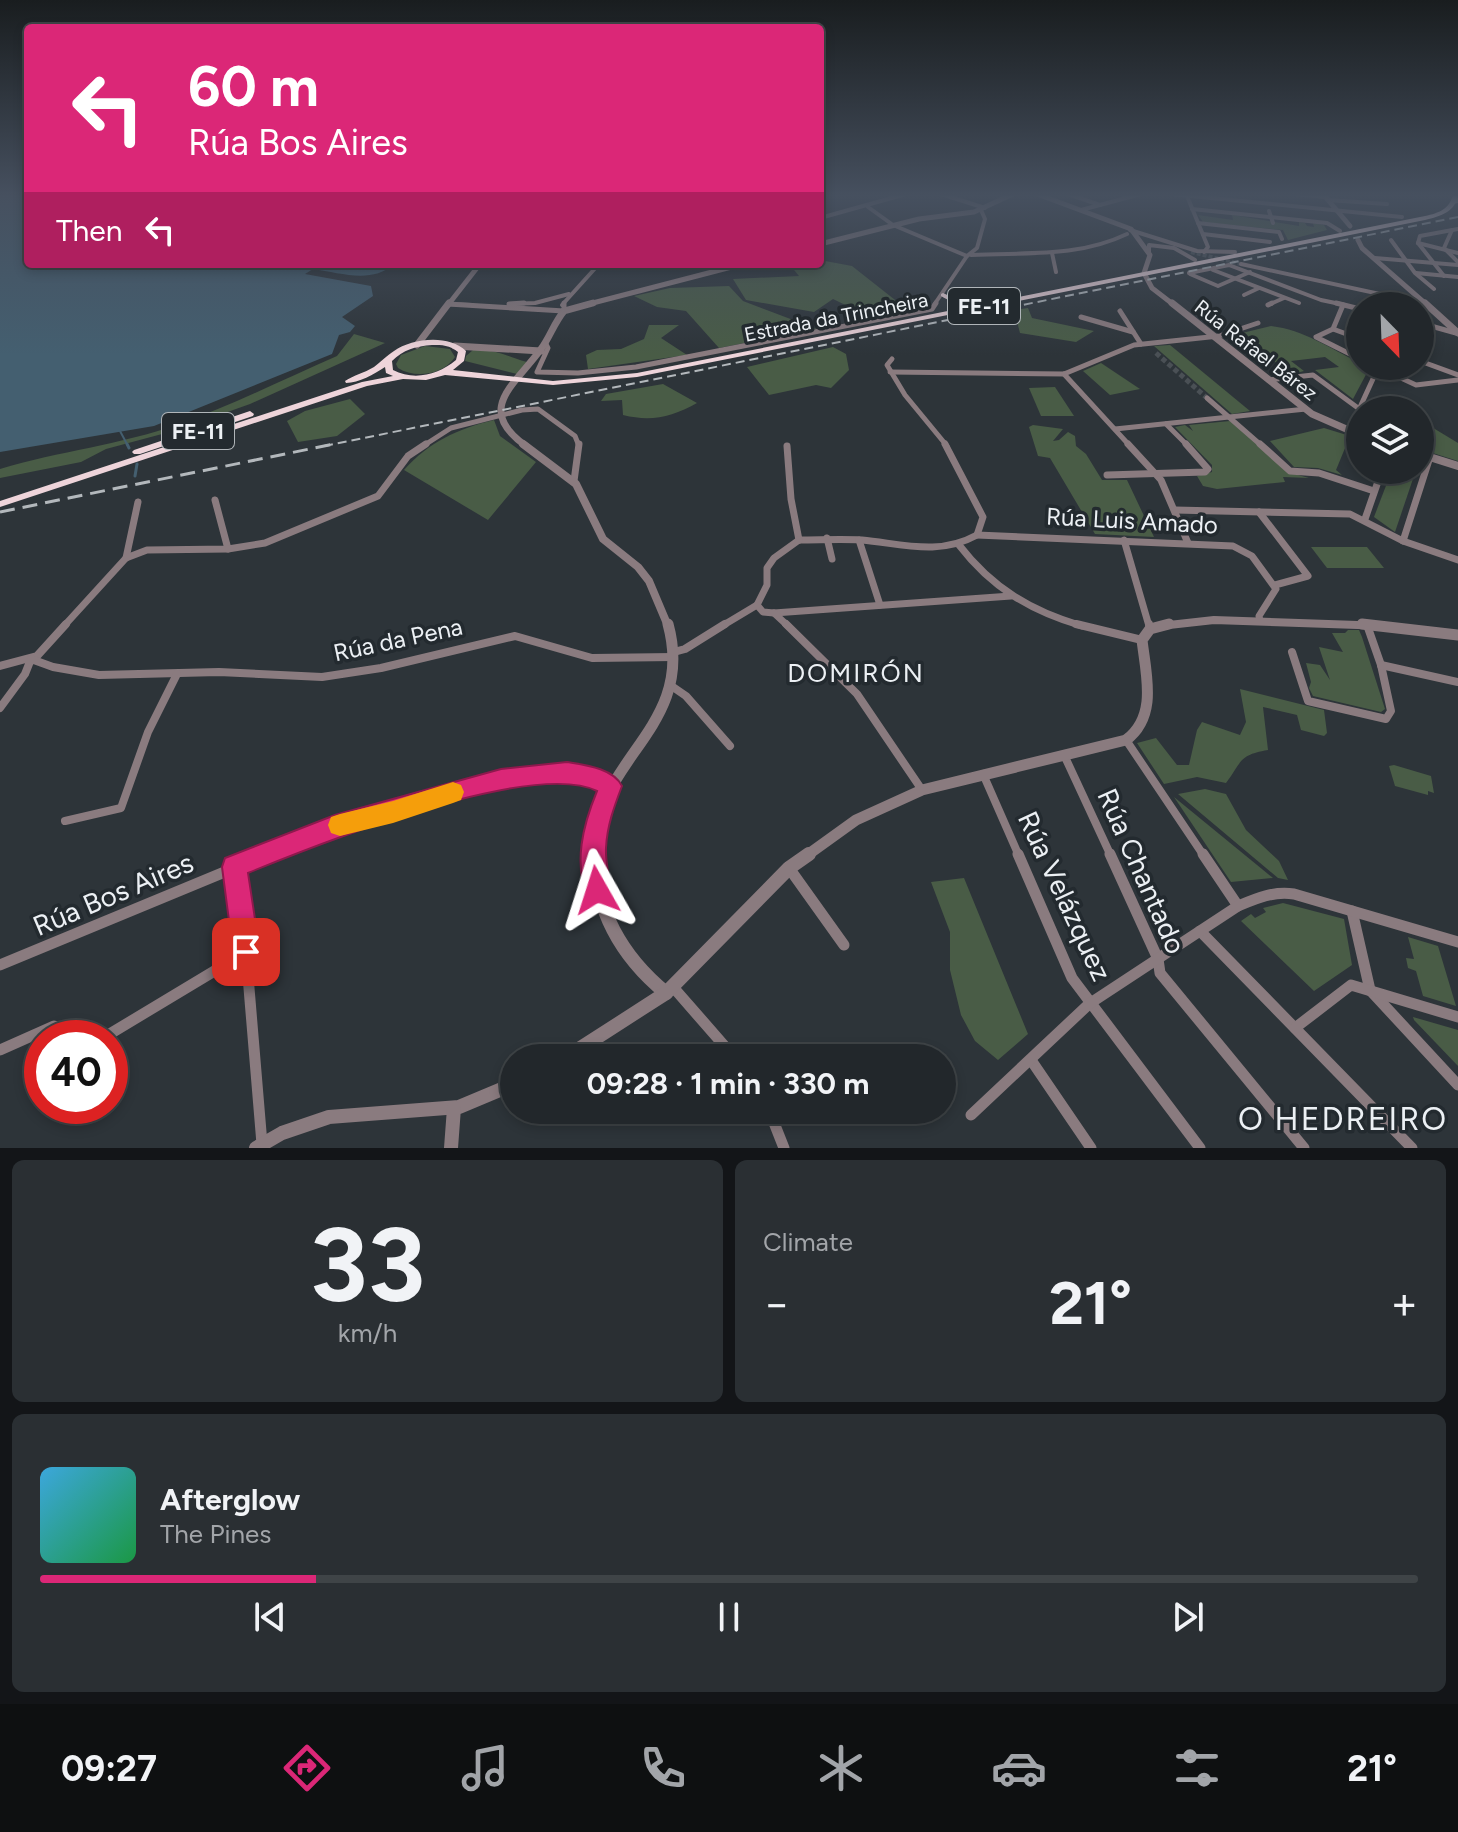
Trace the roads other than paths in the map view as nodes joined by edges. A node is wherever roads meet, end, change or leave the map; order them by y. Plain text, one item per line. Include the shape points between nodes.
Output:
1 (948, 248) edge
2 (977, 248) joint
3 (1095, 248) edge
4 (1145, 248) edge
5 (1149, 248) edge
6 (1171, 248) edge
7 (1172, 248) edge
8 (1200, 248) edge
9 (1248, 248) edge
10 (1277, 248) edge
11 (1365, 248) edge
12 (1397, 248) edge
13 (1422, 248) edge
14 (1435, 248) edge
15 (1444, 248) edge
16 (1206, 249) joint
17 (1447, 251) junction
18 (1149, 252) junction
19 (1235, 252) junction
20 (991, 253) junction
21 (1052, 253) junction
22 (1458, 253) edge
23 (969, 256) junction
24 (1193, 256) junction
25 (1375, 258) junction
26 (1406, 260) junction
27 (1433, 262) junction
28 (1241, 264) tunnel mouth
29 (1458, 264) edge
30 (477, 268) edge
31 (596, 268) edge
32 (716, 268) edge
33 (1211, 269) junction
34 (1056, 272) dead end
35 (1250, 272) junction
36 (1416, 273) junction
37 (1444, 276) junction
38 (1458, 277) edge
39 (1236, 279) junction
40 (1308, 279) junction
41 (1259, 288) junction
42 (1434, 289) dead end
43 (1298, 291) junction
44 (1369, 292) edge
45 (1413, 292) edge
46 (569, 294) junction
47 (1026, 295) junction
48 (1244, 295) dead end
49 (942, 296) junction
50 (1284, 298) junction
51 (1299, 303) dead end
52 (448, 304) junction
53 (1268, 305) dead end
54 (1343, 305) junction
55 (1346, 306) edge
56 (504, 307) junction
57 (564, 311) junction
58 (940, 311) junction
59 (1120, 311) dead end
60 (1434, 312) edge
61 (1081, 317) dead end
62 (1258, 323) dead end
63 (1333, 329) junction
64 (428, 330) junction
65 (1453, 331) edge
66 (1133, 332) junction
67 (1346, 334) edge
68 (1211, 337) junction
69 (450, 344) junction
70 (1143, 344) junction
71 (417, 345) junction
72 (478, 346) junction
73 (527, 350) junction
74 (541, 351) junction
75 (1346, 352) edge
76 (1156, 353) tunnel mouth
77 (461, 358) junction
78 (892, 359) dead end
79 (388, 361) junction
80 (1434, 367) edge
81 (444, 372) junction
82 (890, 372) junction
83 (1064, 374) junction
84 (402, 377) junction
85 (1458, 378) edge
86 (1268, 380) junction
87 (1405, 380) edge
88 (1207, 398) tunnel mouth
89 (1346, 399) edge
90 (1306, 409) junction
91 (1229, 417) junction
92 (1166, 424) junction
93 (1115, 429) junction
94 (1346, 430) edge
95 (787, 446) dead end
96 (1434, 458) edge
97 (1458, 466) edge
98 (1155, 474) junction
99 (1107, 475) dead end
100 (574, 481) junction
101 (1377, 484) edge
102 (1421, 484) edge
103 (1374, 491) junction
104 (3, 500) edge
105 (215, 500) dead end
106 (138, 502) dead end
107 (1175, 510) junction
108 (1259, 512) junction
109 (1365, 519) junction
110 (977, 535) junction
111 (827, 538) junction
112 (799, 540) junction
113 (859, 540) junction
114 (1124, 540) junction
115 (1403, 541) junction
116 (1188, 543) junction
117 (959, 545) junction
118 (228, 549) junction
119 (126, 558) junction
120 (832, 559) dead end
121 (1458, 560) edge
122 (1275, 585) junction
123 (1011, 596) junction
124 (757, 605) junction
125 (880, 605) junction
126 (774, 613) junction
127 (1260, 621) junction
128 (1366, 623) junction
129 (1150, 629) junction
130 (1458, 635) edge
131 (1142, 640) junction
132 (1292, 652) dead end
133 (674, 654) junction
134 (31, 659) junction
135 (1381, 665) junction
136 (0, 666) edge
137 (177, 674) junction
138 (1458, 682) edge
139 (670, 685) junction
140 (0, 708) edge
141 (1126, 740) junction
142 (730, 746) dead end
143 (1065, 757) junction
144 (983, 774) junction
145 (610, 786) junction
146 (922, 790) junction
147 (65, 821) dead end
148 (234, 867) junction
149 (789, 868) junction
150 (1238, 906) junction
151 (1352, 911) junction
152 (1200, 931) junction
153 (1458, 942) edge
154 (844, 945) dead end
155 (246, 952) junction
156 (1158, 959) junction
157 (0, 965) edge
158 (670, 990) junction
159 (1370, 990) junction
160 (1089, 1004) junction
161 (1458, 1017) edge
162 (128, 1023) edge
163 (1295, 1028) junction
164 (24, 1039) edge
165 (587, 1044) edge
166 (722, 1044) edge
167 (0, 1050) edge
168 (1031, 1060) junction
169 (1458, 1085) edge
170 (500, 1090) edge
171 (454, 1108) junction
172 (971, 1115) dead end
173 (775, 1124) edge
174 (259, 1146) edge
175 (451, 1148) edge
176 (784, 1148) edge
177 (1091, 1148) edge
178 (1200, 1148) edge
179 (1304, 1148) edge
180 (1412, 1148) edge

1 - 23 street
2 - 20 street
2 - 23 street
3 - 21 street
4 - 18 street
5 - 18 street
6 - 24 street
7 - 24 street
8 - 16 street
9 - 19 highway, Estrada da Trincheira / FE-11
10 - 81 highway, Estrada da Trincheira / FE-11 via 637,375 553,383
11 - 25 street
12 - 26 street
13 - 27 street
14 - 17 street
15 - 17 street
16 - 19 street
17 - 22 street
17 - 29 street
18 - 68 street, Rúa Rafael Bárez via 1144,273 1152,288
19 - 24 highway, Estrada da Trincheira / FE-11
20 - 21 street
20 - 23 street
21 - 34 street
23 - 49 street
24 - 47 highway, Estrada da Trincheira / FE-11
25 - 26 street
25 - 45 street
26 - 27 street
26 - 36 street
27 - 29 street
27 - 37 street
28 - 40 street
30 - 52 street
31 - 46 street
32 - 57 street
33 - 35 street via 1229,265
33 - 39 street
33 - 39 street via 1189,273 1218,286
35 - 39 street
35 - 43 street
36 - 37 street
36 - 42 street
37 - 38 street
39 - 41 street
40 - 43 street
40 - 44 street
41 - 48 street
41 - 50 street
43 - 54 street
46 - 56 street
46 - 57 street
47 - 49 highway via 973,302
47 - 58 highway, Estrada da Trincheira / FE-11
49 - 58 highway
49 - 74 street via 932,309 600,372 539,373 535,371 547,350
50 - 51 street
50 - 53 street
52 - 56 street
52 - 64 street
54 - 55 street
54 - 63 street
56 - 57 street
57 - 74 street
58 - 77 highway, Estrada da Trincheira / FE-11 via 605,377 531,378 472,368
59 - 66 street
60 - 65 street
61 - 66 street
62 - 68 street
63 - 67 street
63 - 75 street via 1316,337
64 - 69 street via 437,341
64 - 71 street
66 - 70 street
68 - 70 street
68 - 86 street, Rúa Rafael Bárez
69 - 71 highway, Estrada da Trincheira / FE-11
69 - 72 street
69 - 77 highway
70 - 76 street
70 - 83 street
71 - 79 highway, Estrada da Trincheira / FE-11
72 - 73 street
72 - 77 street
73 - 74 street
73 - 74 street
74 - 100 street via 509,387 499,406 500,418 512,436
77 - 81 highway, Estrada da Trincheira / FE-11
78 - 82 street via 887,365
79 - 84 highway via 389,371
79 - 104 highway, Estrada da Trincheira / FE-11 via 362,377
80 - 85 street
81 - 84 highway, Estrada da Trincheira / FE-11
82 - 83 street
82 - 110 street via 965,478 983,517
83 - 93 street
84 - 104 highway, Estrada da Trincheira / FE-11 via 365,384
85 - 87 street via 1416,385
86 - 89 street via 1313,375
86 - 90 street, Rúa Rafael Bárez
88 - 91 street
90 - 91 street
90 - 94 street, Rúa Rafael Bárez
91 - 92 street
91 - 103 street via 1290,471 1319,473
92 - 93 street
92 - 98 street via 1208,469
93 - 98 street
95 - 112 street
96 - 97 street
98 - 99 street
98 - 107 street
100 - 118 street via 579,444 575,436 532,408 435,436 408,456 383,492 265,543
100 - 133 street via 599,535 642,572 659,598
101 - 103 street
102 - 115 street
103 - 109 street
105 - 118 street
106 - 119 street
107 - 108 street
107 - 116 street
108 - 109 street via 1350,514
108 - 122 street via 1308,576
109 - 115 street
110 - 114 street, Rúa Luis Amado
110 - 117 street
111 - 112 street
111 - 113 street
111 - 120 street
112 - 124 street via 767,568 767,585
113 - 117 street via 937,549
113 - 125 street
114 - 116 street, Rúa Luis Amado
114 - 129 street
115 - 121 street
116 - 122 street, Rúa Luis Amado via 1244,550
117 - 123 street via 987,579
118 - 119 street via 153,550
119 - 134 street
122 - 127 street
123 - 125 street
123 - 131 street via 1073,626
124 - 126 street
124 - 133 street
125 - 126 street
126 - 146 street via 857,694
127 - 128 street
127 - 129 street via 1175,622
128 - 130 street
128 - 135 street
129 - 131 street
131 - 141 street via 1147,710 1139,730
132 - 135 street via 1308,701 1386,719 1391,711
133 - 137 street, Rúa da Pena via 580,656 515,636 334,676
133 - 139 street
134 - 136 street
134 - 137 street, Rúa da Pena via 121,676
134 - 140 street
135 - 138 street
137 - 147 street via 148,732 121,808
139 - 142 street
139 - 145 street via 655,729
141 - 143 street
141 - 150 street
143 - 144 street
143 - 156 street, Rúa Chantado
144 - 146 street
144 - 160 street, Rúa Velázquez via 1072,978
145 - 148 street, Rúa Bos Aires via 567,772 501,779 335,826
145 - 158 street via 595,826 597,890 608,924 629,956 653,984
146 - 149 street via 856,820
148 - 155 street
148 - 157 street, Rúa Bos Aires
149 - 154 street
149 - 158 street
150 - 151 street via 1281,892
150 - 152 street
151 - 153 street
151 - 159 street
152 - 156 street
152 - 163 street
155 - 162 street
155 - 174 street
156 - 160 street
156 - 179 street, Rúa Chantado via 1160,973
158 - 165 street
158 - 166 street
159 - 161 street
159 - 163 street via 1351,985
159 - 169 street
160 - 168 street
160 - 178 street, Rúa Velázquez
163 - 180 street
164 - 167 street
168 - 172 street
168 - 177 street
170 - 171 street
171 - 174 street via 349,1111 316,1119
171 - 175 street
173 - 176 street

